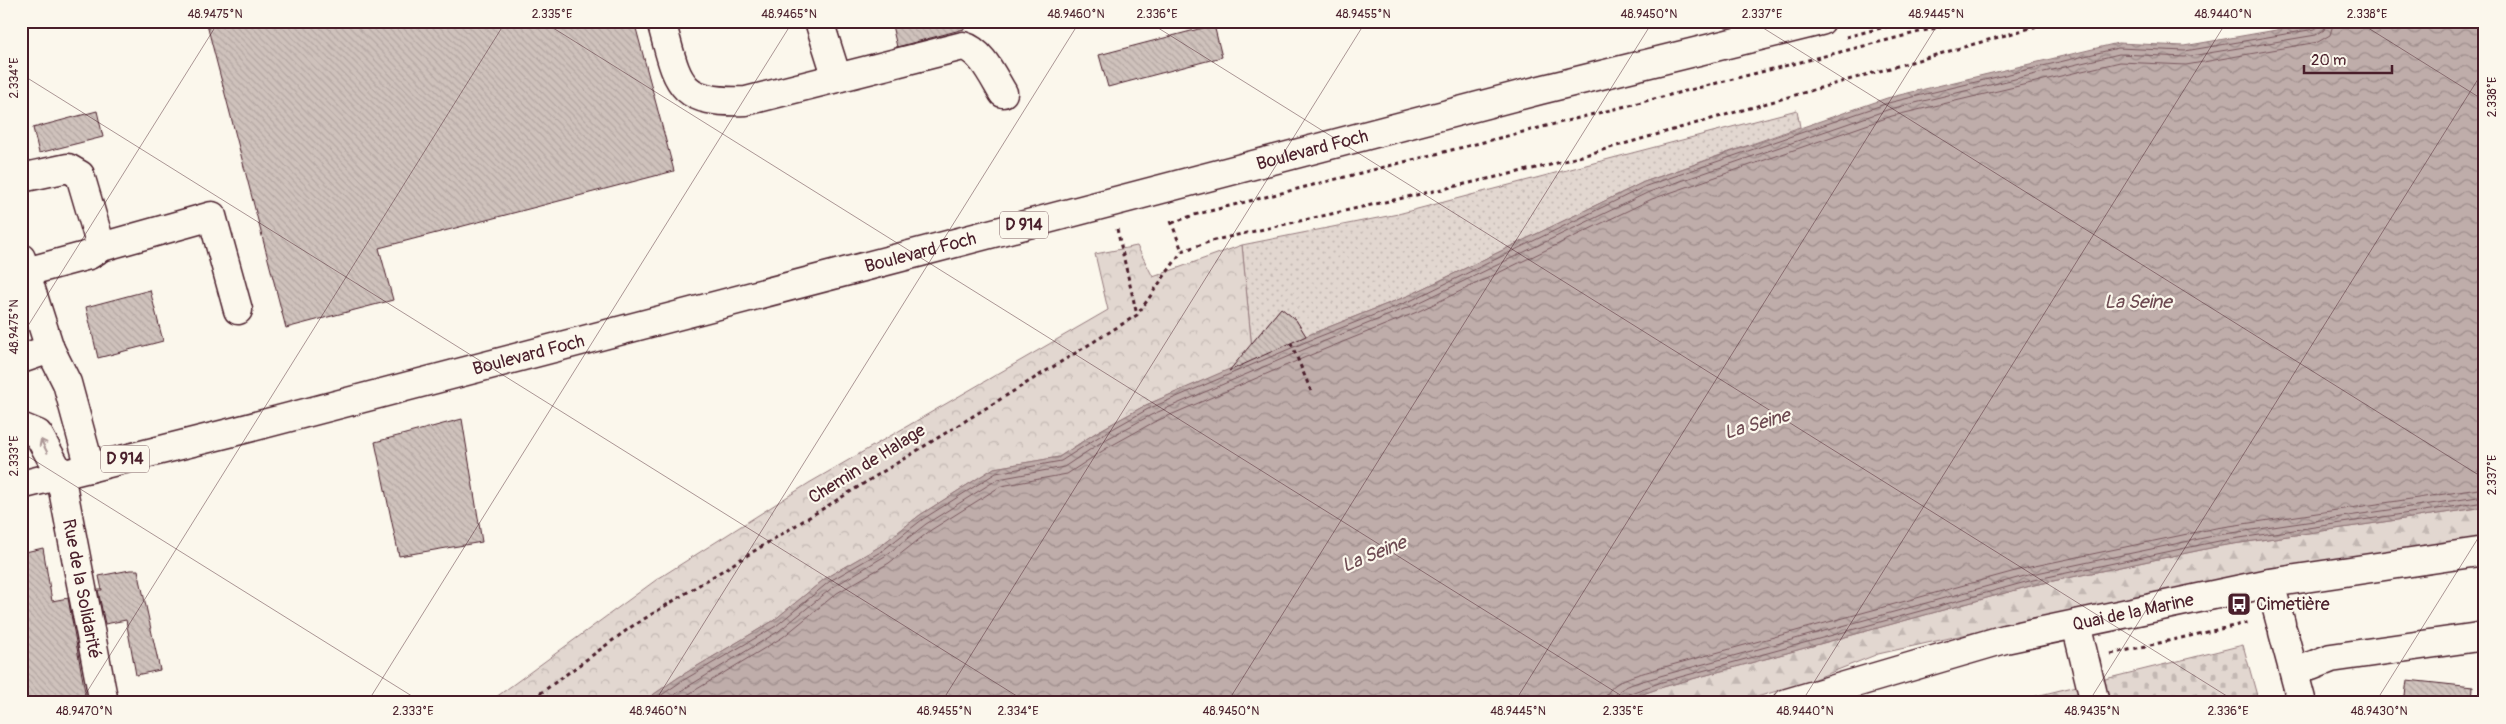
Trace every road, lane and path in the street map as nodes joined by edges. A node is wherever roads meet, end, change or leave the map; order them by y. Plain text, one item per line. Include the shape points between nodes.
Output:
1 (661, 21) edge
2 (819, 21) edge
3 (1820, 21) edge
4 (1963, 21) edge
5 (2055, 21) edge
6 (838, 78) junction
7 (1003, 93) dead end
8 (21, 178) edge
9 (1115, 221) dead end
10 (100, 243) junction
11 (1182, 251) junction
12 (24, 265) edge
13 (238, 310) dead end
14 (1137, 315) junction
15 (1291, 343) dead end
16 (50, 348) junction
17 (21, 359) edge
18 (1311, 391) dead end
19 (21, 427) edge
20 (90, 468) junction
21 (60, 474) junction
22 (21, 484) edge
23 (2485, 551) edge
24 (2270, 583) junction
25 (2076, 624) junction
26 (2281, 624) junction
27 (2485, 636) edge
28 (2085, 660) junction
29 (2311, 666) dead end
30 (1853, 694) edge
31 (2091, 702) edge
32 (104, 703) edge
33 (526, 703) edge
34 (1787, 703) edge
35 (2302, 703) edge

1 - 6 main road via 678,79 686,89 710,101 746,101
2 - 6 main road
3 - 20 main road, Boulevard Foch / D 914 via 1540,90
4 - 11 path via 1203,213 1172,223
5 - 11 path via 1550,165 1224,238
6 - 7 main road via 963,46 971,48 982,59
8 - 10 main road via 68,168 74,170 80,175
9 - 14 path
10 - 12 main road via 97,250 89,255
10 - 13 main road via 105,246 212,216
11 - 14 path, Chemin de Halage
12 - 16 main road
14 - 33 path, Chemin de Halage via 631,627
15 - 18 path
16 - 17 main road
16 - 20 main road via 67,383
21 -> 19 main road, Rue de la Solidarité via 38,434
20 - 21 main road, Boulevard Foch / D 914
21 - 22 main road, Boulevard Foch / D 914
21 - 32 main road, Rue de la Solidarité
23 - 24 main road, Quai de la Marine
24 - 25 main road, Quai de la Marine
24 - 26 main road
25 - 28 main road
25 - 30 main road, Quai de la Marine via 2006,638
26 - 28 path
26 - 35 main road
27 - 29 main road via 2330,658
28 - 31 main road
30 - 34 main road, Quai de la Marine

